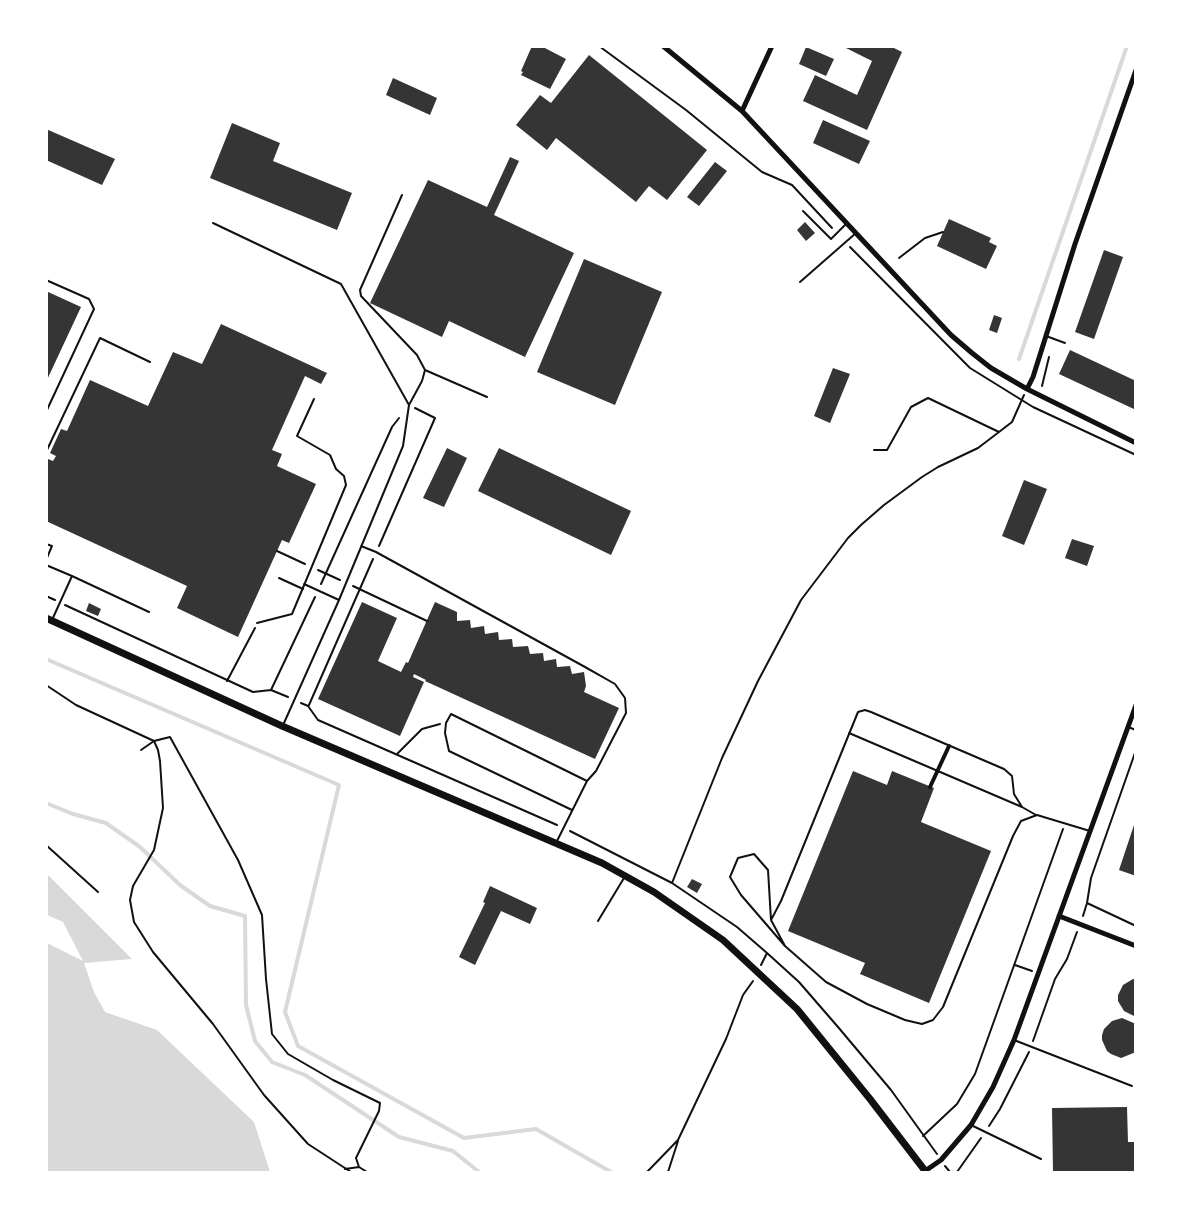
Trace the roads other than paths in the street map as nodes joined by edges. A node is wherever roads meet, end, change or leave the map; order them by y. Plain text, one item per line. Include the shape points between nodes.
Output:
1 (663, 46) edge
2 (772, 46) edge
3 (1136, 70) edge
4 (742, 111) junction
5 (402, 195) dead end
6 (803, 211) dead end
7 (213, 223) dead end
8 (847, 223) junction
9 (856, 233) junction
10 (46, 280) edge
11 (800, 282) dead end
12 (1046, 336) junction
13 (1065, 343) dead end
14 (150, 362) dead end
15 (425, 370) junction
16 (1027, 389) junction
17 (487, 397) dead end
18 (314, 399) dead end
19 (409, 405) junction
20 (46, 412) edge
21 (1136, 443) edge
22 (46, 452) edge
23 (46, 544) edge
24 (361, 546) junction
25 (46, 560) edge
26 (46, 565) edge
27 (72, 576) junction
28 (279, 578) dead end
29 (304, 585) junction
30 (303, 589) junction
31 (339, 600) junction
32 (149, 612) dead end
33 (49, 619) edge
34 (257, 623) road end
35 (1136, 705) edge
36 (282, 726) junction
37 (1128, 727) junction
38 (1136, 730) edge
39 (849, 733) junction
40 (949, 746) junction
41 (938, 771) junction
42 (587, 781) junction
43 (930, 787) dead end
44 (1022, 807) junction
45 (572, 810) junction
46 (1037, 815) junction
47 (1090, 831) junction
48 (556, 843) junction
49 (626, 876) junction
50 (1059, 916) junction
51 (771, 920) junction
52 (598, 921) dead end
53 (785, 946) junction
54 (1136, 946) edge
55 (1014, 1040) junction
56 (1132, 1086) dead end
57 (971, 1125) junction
58 (1041, 1159) dead end
59 (926, 1172) edge

1 - 4 street
2 - 4 street
3 - 12 street
4 - 8 street
5 - 15 lane via 360,290 361,296 417,356
6 - 8 lane via 831,239
7 - 19 lane via 341,284
8 - 9 street
9 - 11 lane
9 - 16 street via 951,335 991,368
10 - 20 lane via 88,299 94,309
12 - 13 lane
12 - 16 street
14 - 22 lane via 100,338
15 - 17 lane
15 - 19 lane
16 - 21 street
18 - 29 lane via 297,436 330,455 346,485
19 - 24 lane via 403,446
23 - 25 lane via 52,546
24 - 31 lane
24 - 42 lane via 615,684 625,698 626,713
26 - 27 lane
27 - 32 lane
27 - 33 lane
28 - 30 lane
29 - 30 lane
29 - 31 lane
30 - 34 lane via 292,614
31 - 36 lane
33 - 36 street
35 - 37 street
36 - 48 street
37 - 38 lane
37 - 47 street
39 - 40 lane via 858,712 865,710
39 - 41 lane
39 - 51 lane
40 - 41 street
40 - 44 lane via 1004,769 1012,776 1014,794
41 - 43 street
41 - 44 lane
42 - 45 lane
42 - 45 lane via 451,714 446,723 449,751
44 - 46 lane
45 - 48 lane
46 - 47 lane
46 - 53 lane via 1022,821 1013,836 943,1007 933,1020 921,1024 867,1004 826,982
47 - 50 street
48 - 49 street
49 - 52 lane
49 - 59 street via 723,940 797,1009
50 - 54 street
50 - 55 street
51 - 53 lane
51 - 53 lane via 768,870 754,854 738,858 730,877
55 - 56 lane
55 - 57 street
57 - 58 lane
57 - 59 street

